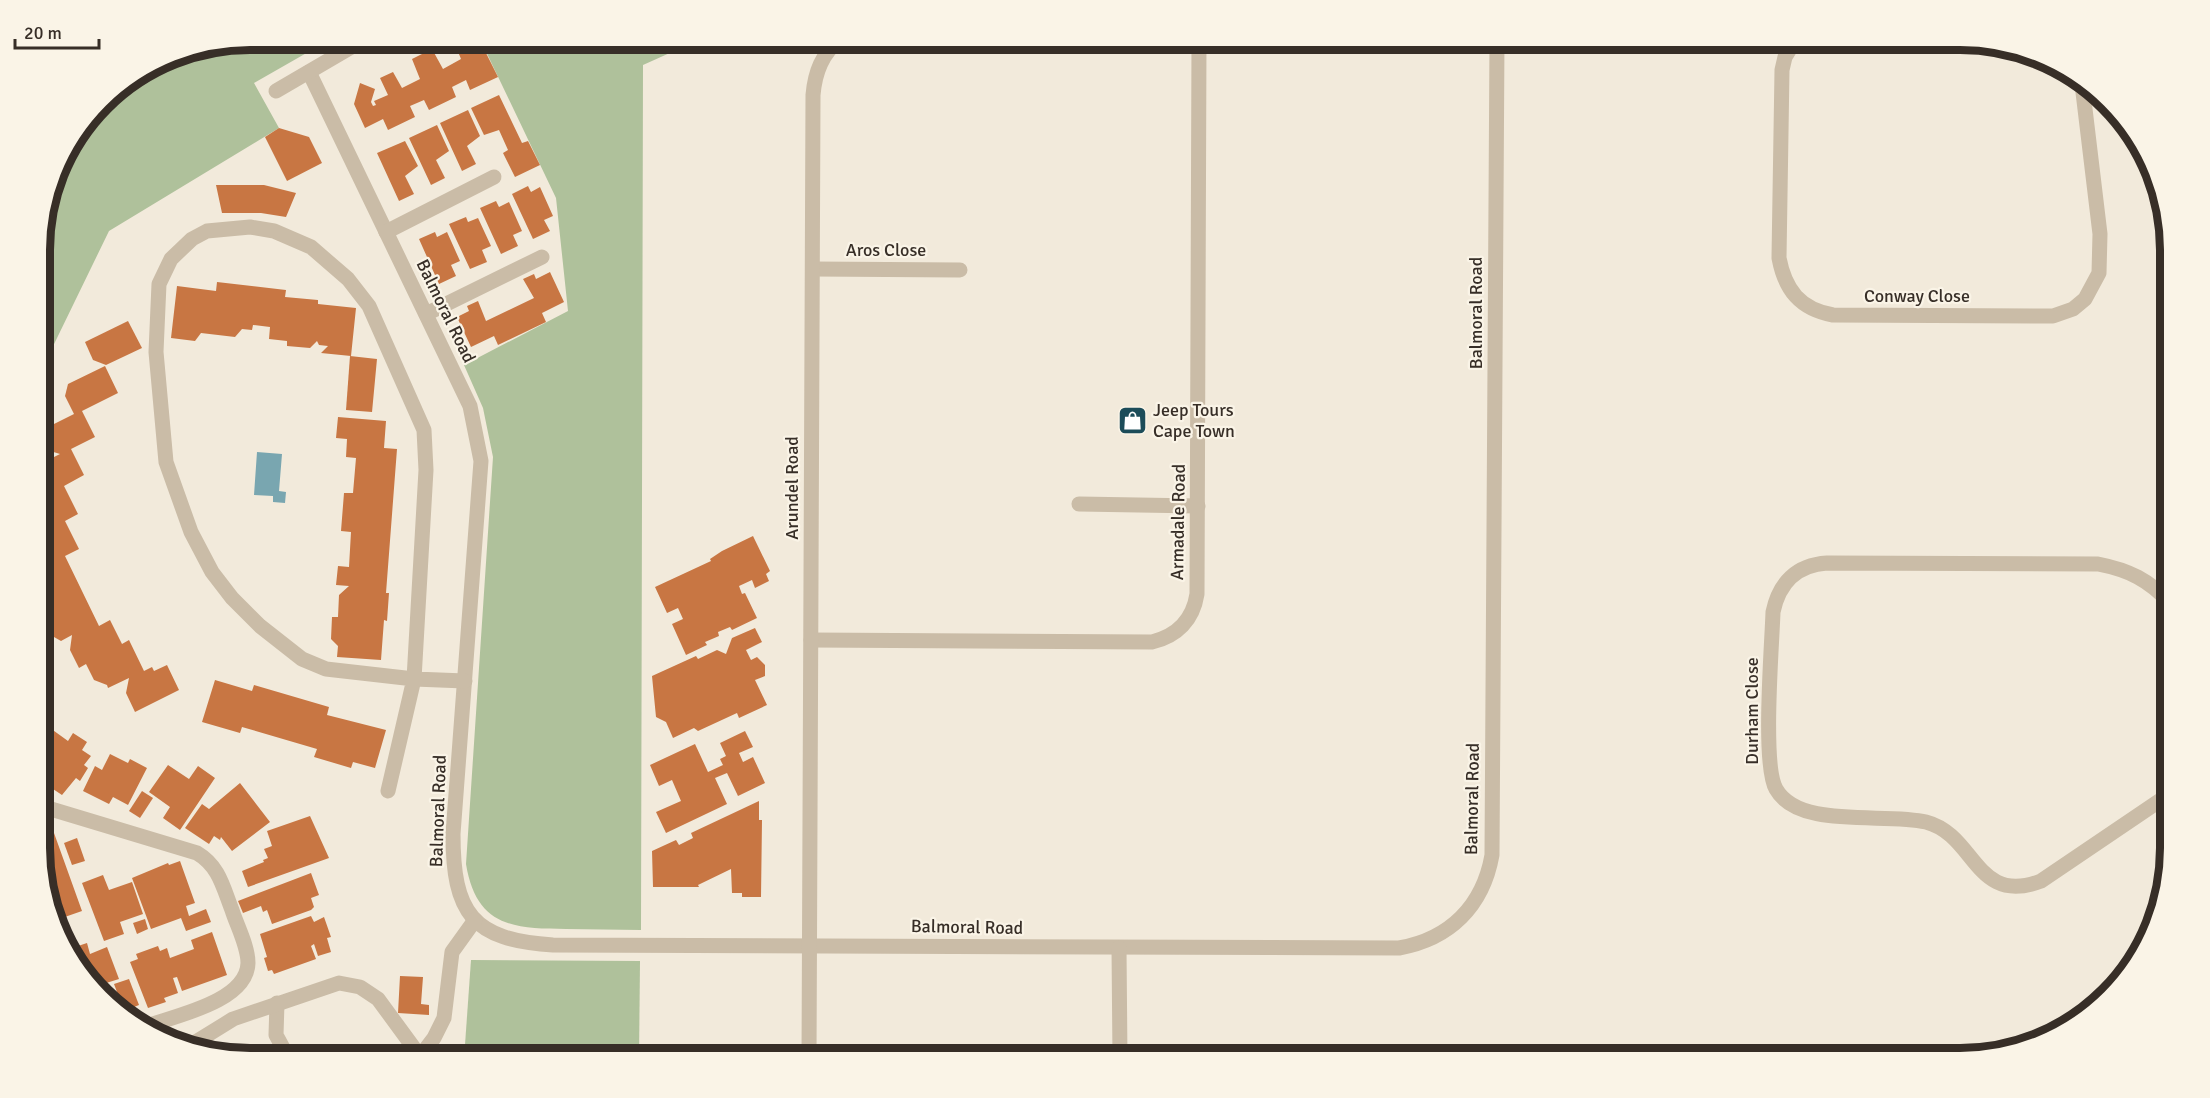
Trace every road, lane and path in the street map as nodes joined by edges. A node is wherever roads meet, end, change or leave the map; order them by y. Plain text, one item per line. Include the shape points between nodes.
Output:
1 (346, 50) edge
2 (830, 50) edge
3 (1199, 50) edge
4 (1497, 50) edge
5 (1789, 50) edge
6 (309, 72) junction
7 (276, 91) dead end
8 (2083, 92) edge
9 (494, 177) dead end
10 (386, 232) junction
11 (542, 257) dead end
12 (813, 269) junction
13 (960, 270) dead end
14 (426, 314) junction
15 (1079, 504) dead end
16 (1198, 506) junction
17 (2160, 592) edge
18 (811, 640) junction
19 (414, 679) junction
20 (465, 681) junction
21 (388, 791) dead end
22 (2160, 800) edge
23 (50, 809) edge
24 (475, 920) junction
25 (809, 945) junction
26 (1119, 948) junction
27 (277, 1003) junction
28 (153, 1024) edge
29 (198, 1042) edge
30 (283, 1048) edge
31 (414, 1048) edge
32 (427, 1048) edge
33 (809, 1048) edge
34 (1120, 1048) edge

1 - 6 street
2 - 12 street, Arundel Road via 814,81
3 - 16 street, Armadale Road
4 - 26 street, Balmoral Road via 1492,855 1483,889 1449,930 1417,945 1399,948
5 - 8 street, Conway Close via 1782,70 1779,258 1783,279 1793,295 1804,306 1833,315 2053,316 2073,309 2085,299 2099,273 2100,234
6 - 7 street
6 - 10 street, Balmoral Road
9 - 10 street
10 - 14 street, Balmoral Road
11 - 14 street
12 - 13 street, Aros Close
12 - 18 street, Arundel Road
14 - 20 street, Balmoral Road via 470,406 481,461
15 - 16 street
16 - 18 street, Armadale Road via 1195,604 1186,623 1165,639 1139,643
17 - 22 street, Durham Close via 2138,575 2098,564 1827,563 1803,567 1786,581 1776,597 1773,612 1769,746 1775,788 1791,804 1828,815 1929,823 1958,843 1987,878 2017,887 2041,881
18 - 25 street, Arundel Road
19 - 19 street via 326,669 302,659 232,598 212,572 191,532 166,462 156,352 157,319 159,284 171,259 207,231 229,227 274,231 311,247 348,279 369,306 424,430 426,470
19 - 20 street
19 - 21 street
20 - 24 street, Balmoral Road via 453,868 459,894
23 - 28 street via 188,849 217,870 247,952 245,978 233,993
24 - 25 street, Balmoral Road via 500,937 522,943
24 - 32 street via 452,952 444,1018
25 - 26 street, Balmoral Road
25 - 33 street, Arundel Road
26 - 34 street
27 - 29 street via 233,1019
27 - 30 street via 276,1035
27 - 31 street via 328,984 360,987 378,999

